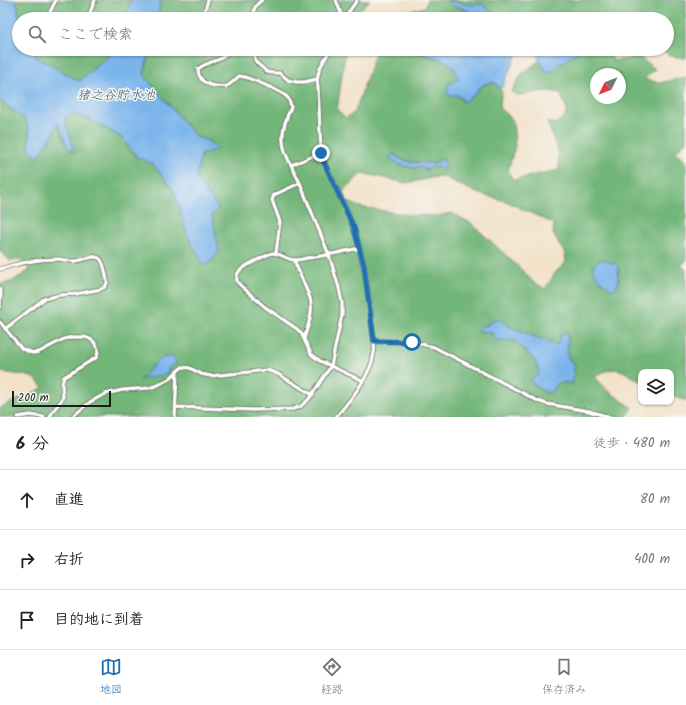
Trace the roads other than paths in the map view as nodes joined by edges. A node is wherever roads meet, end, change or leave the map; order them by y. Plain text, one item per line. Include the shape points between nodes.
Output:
1 (56, 0) edge
2 (95, 0) edge
3 (208, 0) edge
4 (262, 0) edge
5 (336, 0) edge
6 (357, 0) edge
7 (50, 12) edge
8 (90, 12) edge
9 (205, 12) edge
10 (253, 12) edge
11 (340, 12) edge
12 (348, 12) edge
13 (225, 56) edge
14 (255, 56) edge
15 (327, 56) edge
16 (316, 79) junction
17 (323, 152) junction
18 (291, 165) junction
19 (300, 183) junction
20 (359, 248) junction
21 (276, 253) junction
22 (329, 255) junction
23 (294, 260) junction
24 (0, 269) edge
25 (0, 289) edge
26 (0, 306) edge
27 (0, 322) edge
28 (5, 329) junction
29 (304, 339) junction
30 (374, 341) junction
31 (331, 366) junction
32 (177, 371) junction
33 (363, 381) junction
34 (313, 395) junction
35 (176, 407) junction
36 (18, 417) edge
37 (44, 417) edge
38 (50, 417) edge
39 (72, 417) edge
40 (176, 417) edge
41 (336, 417) edge
42 (609, 417) edge

1 - 7 street
2 - 8 street
3 - 9 street
4 - 10 street
5 - 11 street
6 - 12 street
13 - 18 street via 201,66 198,69 199,76 206,84 224,87 239,76 245,77 287,97 291,107 283,134 287,158
14 - 16 street via 257,63 267,72 280,73 288,80 304,82
15 - 16 street
16 - 17 street
17 - 18 street
17 - 20 street via 323,160 354,228
18 - 19 street
19 - 21 street via 276,194 272,200 280,222
19 - 22 street
20 - 22 street
20 - 30 street via 364,266
21 - 23 street
21 - 29 street via 242,269 237,274 237,282 265,307 297,329
22 - 23 street
22 - 31 street via 342,303 342,315
23 - 29 street via 312,303
24 - 28 street via 30,262 59,259 73,262 98,257 103,262 107,281 101,289 44,299
25 - 26 street
27 - 28 street
28 - 38 street via 22,348 33,353 72,337 86,337 97,347 97,357 64,377 63,397
29 - 31 street via 315,357
30 - 33 street via 372,362
30 - 42 street via 412,342 434,348 538,401
31 - 33 street
31 - 34 street
32 - 34 street via 186,367 205,376 211,376 267,370
32 - 35 street
32 - 39 street via 169,379 149,388 105,394 90,402
33 - 41 street
34 - 35 street via 306,403 293,409
35 - 40 street
36 - 37 street

